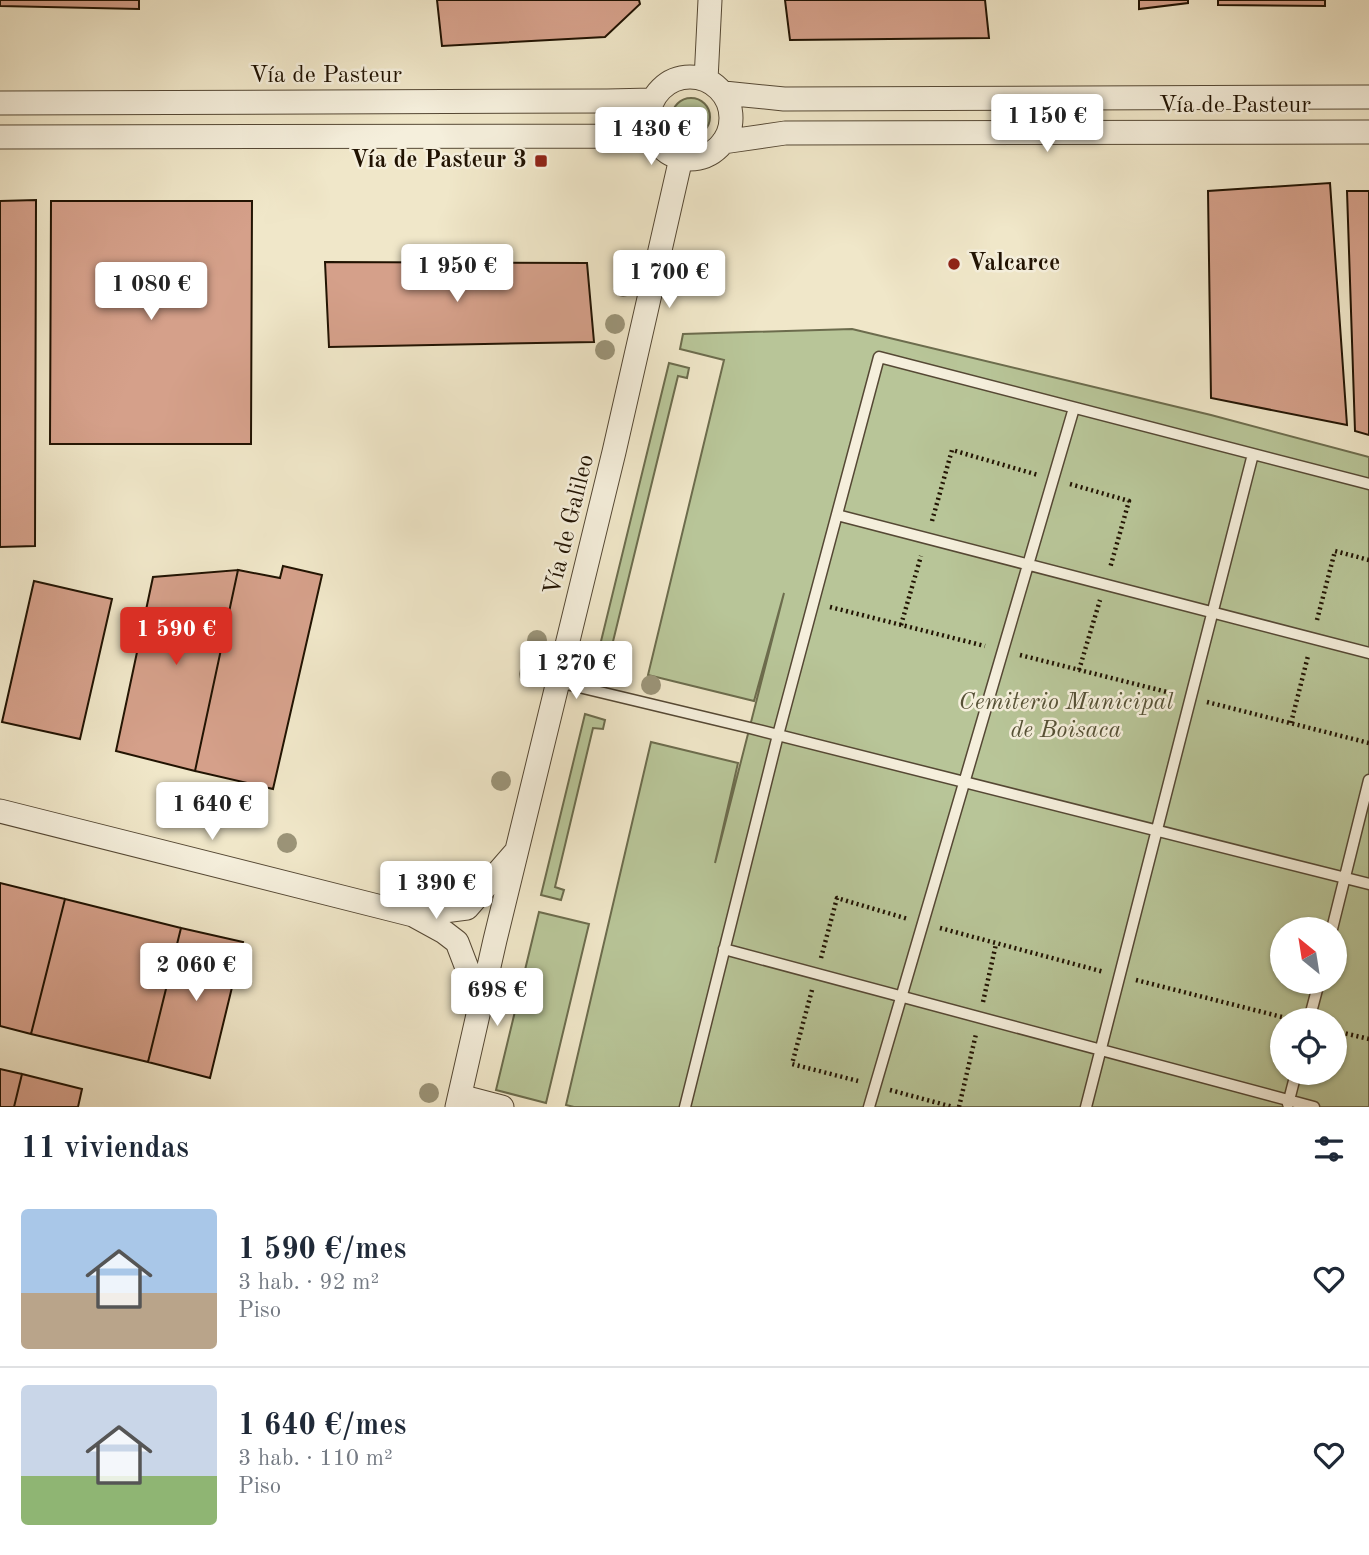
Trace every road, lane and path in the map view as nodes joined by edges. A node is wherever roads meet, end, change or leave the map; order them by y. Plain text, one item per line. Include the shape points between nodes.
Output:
1 (710, 0) edge
2 (715, 86) junction
3 (1369, 97) edge
4 (652, 100) junction
5 (0, 103) edge
6 (1369, 132) edge
7 (652, 136) junction
8 (0, 137) edge
9 (723, 142) junction
10 (681, 158) junction
11 (1074, 408) junction
12 (1253, 454) junction
13 (1369, 484) edge
14 (837, 515) junction
15 (1028, 564) junction
16 (813, 603) junction
17 (1212, 612) junction
18 (1003, 651) junction
19 (1369, 653) edge
20 (558, 682) junction
21 (1191, 698) junction
22 (778, 735) junction
23 (1369, 743) edge
24 (1369, 780) edge
25 (964, 782) junction
26 (0, 811) edge
27 (1156, 831) junction
28 (517, 850) junction
29 (1345, 878) junction
30 (1369, 884) edge
31 (467, 908) junction
32 (503, 908) junction
33 (413, 915) junction
34 (1335, 917) edge
35 (457, 942) junction
36 (996, 944) dead end
37 (724, 949) junction
38 (491, 958) junction
39 (1119, 976) junction
40 (901, 996) junction
41 (478, 1012) junction
42 (1270, 1014) edge
43 (1347, 1034) edge
44 (1369, 1039) edge
45 (1100, 1049) junction
46 (1293, 1085) edge
47 (458, 1102) edge
48 (1288, 1104) edge
49 (502, 1107) edge
50 (685, 1107) edge
51 (869, 1107) edge
52 (1086, 1107) edge
53 (1314, 1107) edge

1 - 2 street
2 - 3 street, Vía de Pasteur via 797,99
2 - 4 street via 695,76 682,77 670,81
2 - 9 street via 729,105 731,118
4 - 5 street, Vía de Pasteur
4 - 7 street via 648,111
6 - 9 street, Vía de Pasteur via 785,133
7 - 8 street
7 - 10 street via 659,146
9 - 10 street via 705,156
10 - 20 street, Vía de Galileo
11 - 12 lane
11 - 14 lane via 879,357
11 - 15 lane
12 - 13 lane
12 - 17 lane
14 - 15 lane
14 - 16 lane
15 - 17 lane
15 - 18 lane
16 - 18 path
16 - 22 lane
17 - 19 lane
17 - 21 lane
18 - 21 path
18 - 25 lane
20 - 22 lane
20 - 28 street, Vía de Galileo
21 - 23 path
21 - 27 lane
22 - 25 lane
22 - 37 lane
24 - 29 lane
25 - 27 lane
25 - 40 lane
26 - 33 street
27 - 29 lane
27 - 39 lane
28 - 31 street
28 - 32 street, Vía de Galileo
29 - 30 lane
29 - 34 lane
31 - 32 street
31 - 33 street
31 - 35 street via 459,919
32 - 38 street, Vía de Galileo
33 - 35 street
35 - 38 street via 474,954
35 - 41 street
36 - 39 path
37 - 40 lane
37 - 50 lane
38 - 41 street, Vía de Galileo
39 - 42 path
39 - 45 lane
40 - 45 lane
40 - 51 lane
41 - 47 street, Vía de Galileo
43 - 44 path
45 - 48 lane
45 - 52 lane
46 - 48 lane
47 - 49 street
48 - 53 lane

